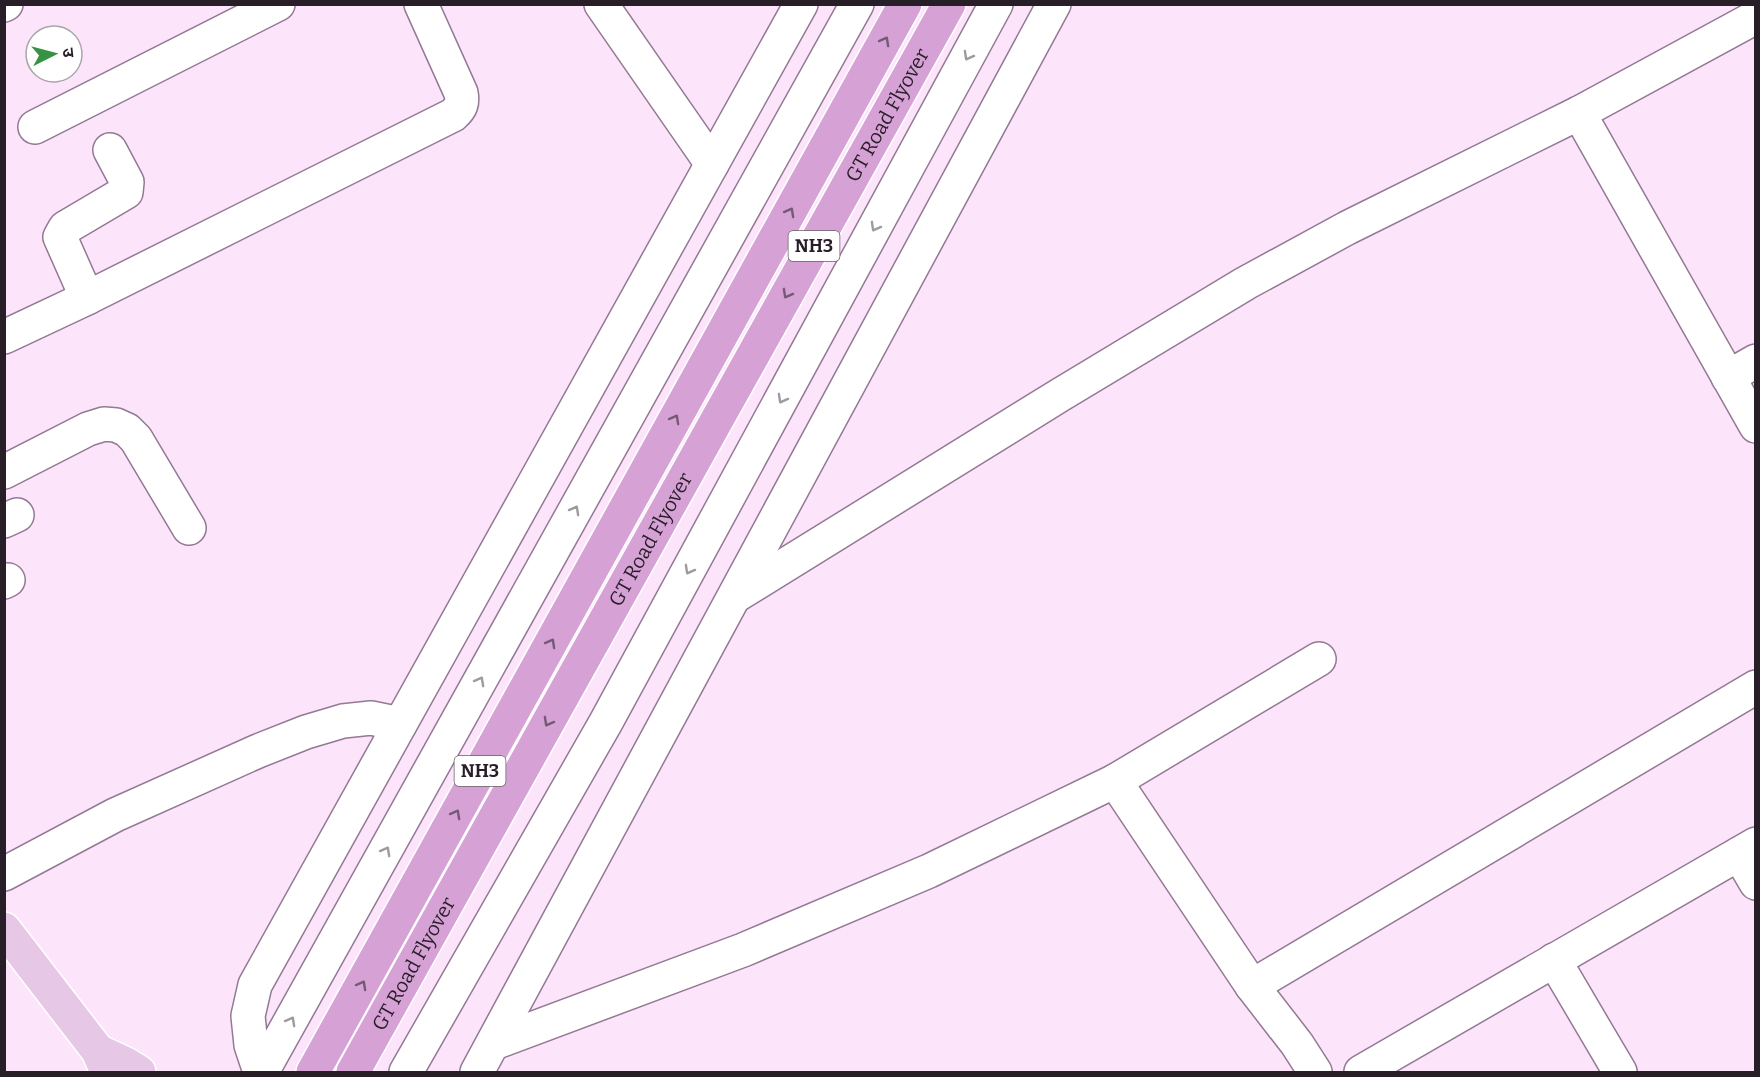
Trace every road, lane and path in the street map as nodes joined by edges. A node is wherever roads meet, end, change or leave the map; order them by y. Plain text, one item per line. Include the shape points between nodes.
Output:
1 (278, 4) edge
2 (421, 4) edge
3 (601, 4) edge
4 (801, 4) edge
5 (857, 4) edge
6 (905, 4) edge
7 (949, 4) edge
8 (996, 4) edge
9 (1054, 4) edge
10 (1755, 17) edge
11 (1579, 113) junction
12 (35, 128) dead end
13 (110, 150) dead end
14 (712, 164) junction
15 (87, 298) junction
16 (4, 337) edge
17 (1755, 361) edge
18 (1728, 377) junction
19 (1755, 426) edge
20 (4, 472) edge
21 (189, 528) dead end
22 (735, 596) junction
23 (1319, 659) dead end
24 (1755, 687) edge
25 (400, 723) junction
26 (1115, 781) junction
27 (1747, 849) edge
28 (4, 874) edge
29 (1755, 883) edge
30 (4, 929) edge
31 (1554, 960) junction
32 (1252, 986) junction
33 (494, 1043) junction
34 (102, 1062) edge
35 (139, 1072) edge
36 (261, 1072) edge
37 (313, 1072) edge
38 (353, 1072) edge
39 (406, 1072) edge
40 (477, 1072) edge
41 (1316, 1072) edge
42 (1361, 1072) edge
43 (1620, 1072) edge

1 - 12 street
2 - 15 street via 461,93 459,110
3 - 14 street
4 - 14 street
36 -> 5 street
37 -> 6 highway, GT Road Flyover / NH3
7 -> 38 highway, GT Road Flyover / NH3
8 -> 39 street via 606,722
9 - 22 street
10 - 11 street
11 - 18 street
11 - 22 street via 1347,228 1246,283
13 - 15 street via 127,182 126,192 65,228 60,237
14 - 25 street
15 - 16 street
17 - 18 street
18 - 19 street
20 - 21 street via 88,429 116,425 136,439
22 - 33 street
23 - 26 street
24 - 32 street
25 - 28 street via 371,717 306,732 115,815
25 - 36 street via 255,985 248,1016 251,1045
26 - 32 street
26 - 33 street via 844,908
27 - 29 street
27 - 31 street
30 - 34 main road
31 - 42 street
31 - 43 street
32 - 41 street
33 - 40 street
34 - 35 main road via 126,1064

